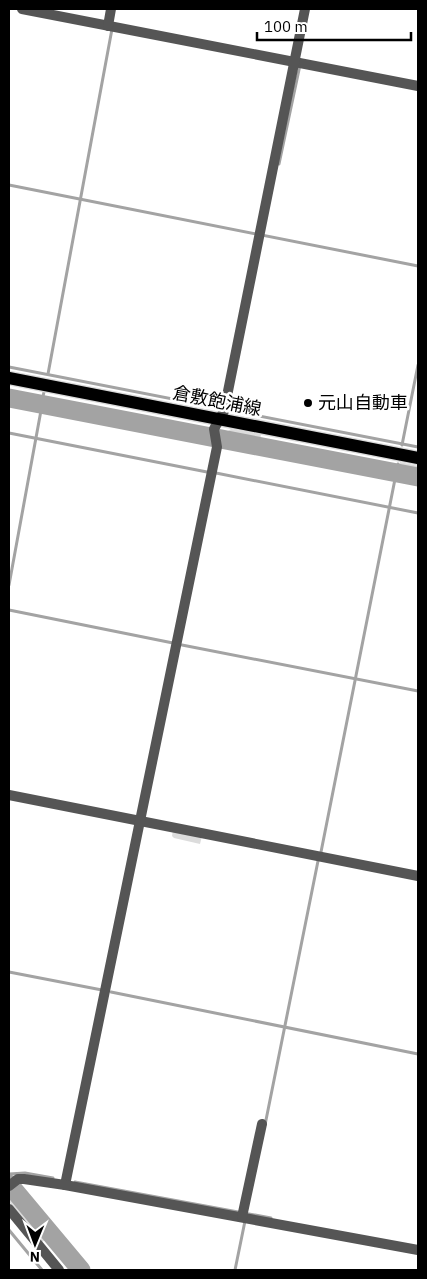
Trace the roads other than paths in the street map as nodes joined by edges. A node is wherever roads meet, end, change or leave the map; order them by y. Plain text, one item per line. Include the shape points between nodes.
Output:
1 (22, 9) edge
2 (112, 9) edge
3 (305, 9) edge
4 (110, 25) junction
5 (297, 61) junction
6 (418, 86) edge
7 (9, 378) edge
8 (223, 412) junction
9 (418, 458) edge
10 (9, 795) edge
11 (141, 822) junction
12 (418, 876) edge
13 (262, 1124) dead end
14 (11, 1184) edge
15 (65, 1185) junction
16 (9, 1209) edge
17 (242, 1214) junction
18 (418, 1250) edge
19 (59, 1270) edge

1 - 4 street
2 - 4 street
3 - 5 street
4 - 5 street
5 - 6 street
5 - 8 street
7 - 8 main road, 倉敷飽浦線
8 - 9 main road, 倉敷飽浦線
8 - 11 street via 214,429 215,438
10 - 11 street
11 - 12 street
11 - 15 street
13 - 17 street
14 - 15 street via 24,1178
15 - 17 street
16 - 19 street
17 - 18 street

